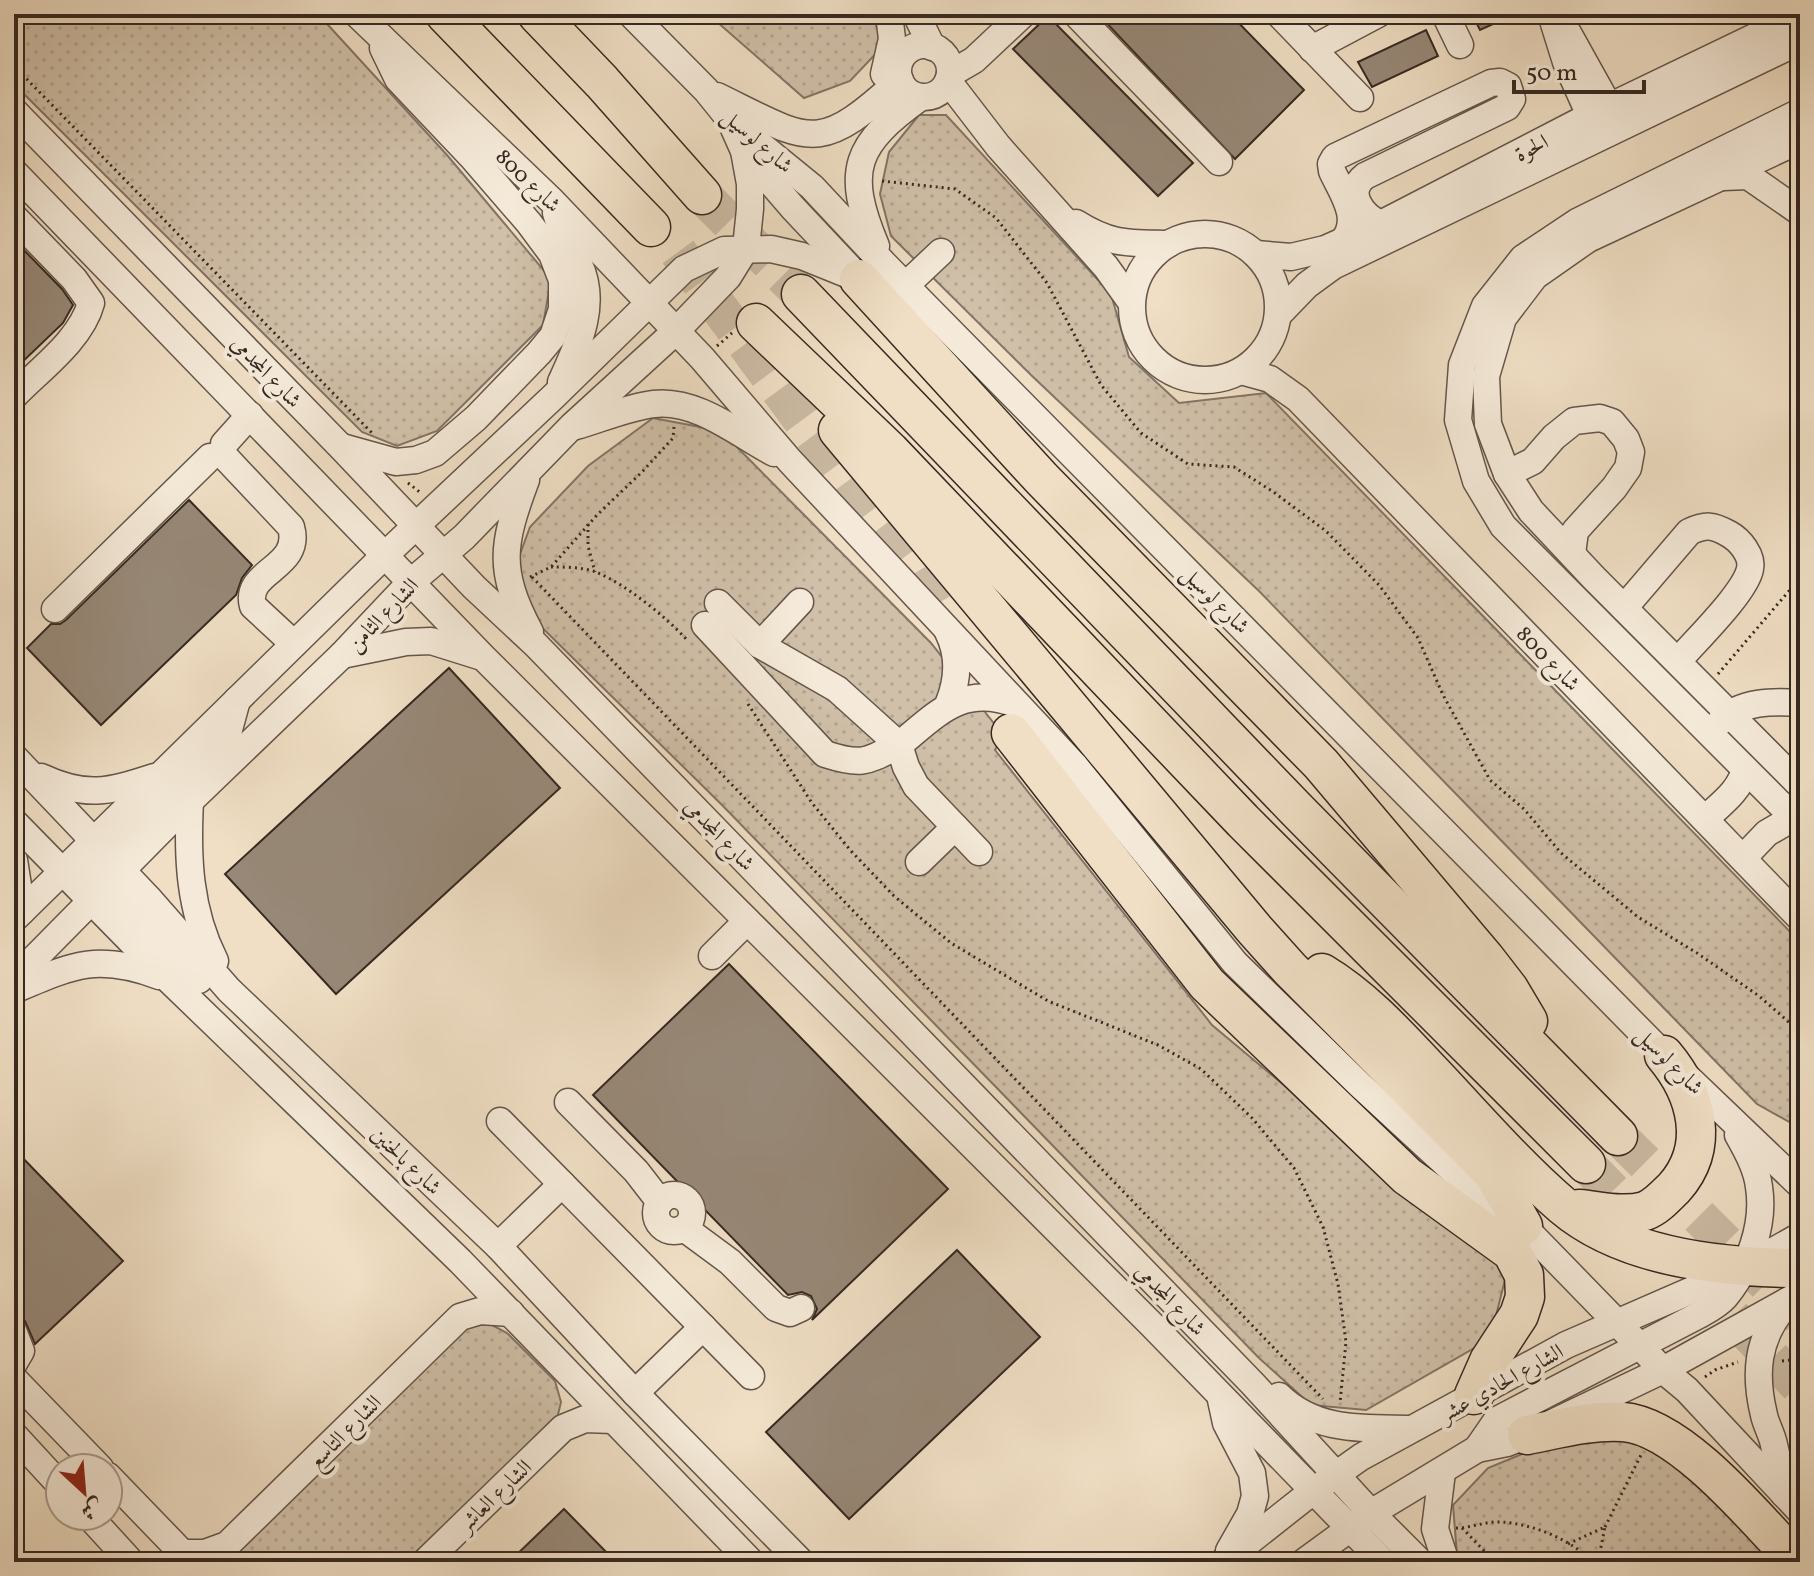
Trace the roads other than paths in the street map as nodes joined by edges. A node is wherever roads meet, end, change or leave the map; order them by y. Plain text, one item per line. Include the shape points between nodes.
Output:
1 (357, 14) edge
2 (445, 14) edge
3 (537, 14) edge
4 (631, 14) edge
5 (889, 14) edge
6 (903, 14) edge
7 (916, 14) edge
8 (1002, 14) edge
9 (1023, 14) edge
10 (1076, 14) edge
11 (1279, 14) edge
12 (1378, 14) edge
13 (1445, 14) edge
14 (1553, 14) edge
15 (1800, 15) edge
16 (377, 34) junction
17 (1800, 41) edge
18 (1460, 45) dead end
19 (1312, 49) junction
20 (934, 72) junction
21 (706, 90) junction
22 (1360, 98) dead end
23 (14, 111) edge
24 (1800, 112) edge
25 (857, 117) junction
26 (731, 121) junction
27 (1605, 122) junction
28 (1800, 140) edge
29 (744, 151) junction
30 (1219, 162) dead end
31 (14, 172) edge
32 (1720, 177) junction
33 (1657, 194) junction
34 (702, 195) tunnel mouth
35 (552, 201) junction
36 (1053, 207) junction
37 (1800, 212) edge
38 (14, 217) edge
39 (1381, 224) junction
40 (651, 227) tunnel mouth
41 (1343, 241) junction
42 (1168, 244) junction
43 (746, 248) junction
44 (941, 252) dead end
45 (1256, 254) junction
46 (872, 271) junction
47 (906, 285) junction
48 (801, 294) tunnel mouth
49 (1131, 302) junction
50 (649, 303) junction
51 (1274, 327) junction
52 (676, 331) junction
53 (1241, 371) junction
54 (14, 396) edge
55 (554, 396) junction
56 (1298, 399) junction
57 (250, 415) junction
58 (572, 426) junction
59 (341, 447) junction
60 (220, 453) junction
61 (790, 461) junction
62 (530, 469) junction
63 (1507, 474) junction
64 (417, 525) junction
65 (1572, 554) junction
66 (444, 555) junction
67 (384, 556) junction
68 (1594, 578) junction
69 (410, 583) junction
70 (1573, 598) junction
71 (800, 602) dead end
72 (1624, 608) junction
73 (55, 609) dead end
74 (946, 628) junction
75 (294, 644) junction
76 (536, 645) junction
77 (760, 645) junction
78 (342, 655) junction
79 (484, 658) junction
80 (1678, 661) junction
81 (237, 700) junction
82 (1800, 703) edge
83 (948, 705) junction
84 (1730, 712) junction
85 (1014, 719) junction
86 (1709, 733) junction
87 (899, 745) junction
88 (22, 765) edge
89 (1745, 769) junction
90 (161, 774) junction
91 (1800, 785) edge
92 (190, 801) junction
93 (14, 803) edge
94 (1705, 819) junction
95 (1797, 821) edge
96 (14, 822) edge
97 (955, 827) junction
98 (979, 852) dead end
99 (1743, 858) junction
100 (14, 860) edge
101 (919, 862) dead end
102 (91, 872) junction
103 (18, 915) edge
104 (1800, 918) edge
105 (747, 921) junction
106 (712, 956) dead end
107 (14, 957) edge
108 (1290, 969) junction
109 (167, 978) junction
110 (14, 979) edge
111 (14, 990) edge
112 (229, 990) junction
113 (260, 1018) junction
114 (1538, 1054) junction
115 (1664, 1055) junction
116 (568, 1102) dead end
117 (1725, 1115) junction
118 (500, 1121) dead end
119 (1618, 1136) tunnel mouth
120 (1800, 1157) edge
121 (1586, 1164) tunnel mouth
122 (562, 1184) junction
123 (1800, 1185) edge
124 (1564, 1207) junction
125 (668, 1218) junction
126 (1523, 1226) junction
127 (1800, 1236) edge
128 (498, 1246) junction
129 (630, 1253) junction
130 (460, 1261) junction
131 (1735, 1282) junction
132 (1798, 1290) edge
133 (801, 1308) dead end
134 (511, 1313) junction
135 (460, 1317) junction
136 (1619, 1324) junction
137 (703, 1327) junction
138 (14, 1333) edge
139 (1641, 1346) junction
140 (14, 1363) edge
141 (1663, 1370) junction
142 (568, 1373) junction
143 (751, 1376) dead end
144 (14, 1379) edge
145 (1252, 1383) junction
146 (635, 1393) junction
147 (1474, 1395) junction
148 (1220, 1396) junction
149 (613, 1420) junction
150 (563, 1428) junction
151 (1414, 1429) junction
152 (14, 1435) edge
153 (1527, 1435) junction
154 (1477, 1449) junction
155 (85, 1452) edge
156 (44, 1468) edge
157 (1442, 1472) junction
158 (1336, 1474) junction
159 (1313, 1491) junction
160 (124, 1493) edge
161 (1792, 1503) edge
162 (1360, 1520) junction
163 (104, 1532) edge
164 (224, 1553) edge
165 (187, 1558) edge
166 (1224, 1561) edge
167 (131, 1562) edge
168 (425, 1562) edge
169 (751, 1562) edge
170 (801, 1562) edge
171 (1304, 1562) edge
172 (1383, 1562) edge
173 (1420, 1562) edge
174 (1446, 1562) edge
175 (1797, 1562) edge

1 - 16 street, شارع 800
2 - 40 highway
3 - 34 highway
4 - 21 street, شارع لوسيل
5 - 25 street via 887,65
6 - 20 street
7 - 20 street
8 - 20 street via 968,49
9 - 20 street via 974,60
10 - 30 street
11 - 19 street
12 - 19 street
13 - 18 street
14 - 27 street via 1583,56
15 - 27 street, الحوة
16 - 35 street, شارع 800
16 - 59 street via 398,79 472,157 552,254 559,267 562,309 553,336 476,418 435,453 396,462
17 - 27 street, الحوة
19 - 22 street
20 - 25 street via 908,91 900,80
20 - 36 street via 950,106 998,146
20 - 46 street via 874,138 860,166 857,178
21 - 25 street via 797,134 831,132
21 - 26 street, شارع لوسيل
23 - 59 street, شارع المجدمي
24 - 33 street
26 - 29 street
26 - 46 street, شارع لوسيل via 812,187
27 - 39 street, الحوة
27 - 51 street, الحوة via 1333,266 1307,285
28 - 32 street
29 - 43 street via 750,184
29 - 46 street via 793,208
31 - 57 street, شارع المجدمي
32 - 33 street
32 - 37 street via 1748,176
33 - 63 street via 1535,276 1503,318 1486,376 1488,424
33 - 70 street via 1577,222 1523,258 1485,306 1462,365 1458,420 1476,481 1503,526
35 - 50 street, شارع 800
35 - 55 street via 588,298 579,341
36 - 42 street via 1104,239
36 - 49 street
38 - 54 street via 91,303 75,332
39 - 41 street, الحوة
39 - 41 street via 1361,209 1354,192 1357,183 1507,107 1512,99 1508,86 1491,83 1335,157 1332,171 1352,217
41 - 45 street, الحوة via 1302,256
42 - 45 street via 1190,235 1214,234
42 - 49 street via 1149,259
43 - 46 street, الشارع الثامن via 785,251
43 - 50 street, الشارع الثامن via 724,250 684,269
43 - 52 street, الشارع الثامن via 728,277
44 - 47 street
45 - 51 street via 1277,293
46 - 47 street, شارع لوسيل
46 - 114 highway via 1042,479 1321,764 1509,989 1527,1017
47 - 115 street, شارع لوسيل
48 - 114 highway
49 - 53 street via 1138,341 1165,369 1203,381
50 - 52 street, شارع 800
50 - 55 street, الشارع الثامن
51 - 53 street via 1253,363
51 - 56 street, شارع 800
52 - 58 street, الشارع الثامن
52 - 61 street
53 - 56 street, شارع 800 via 1270,379
55 - 64 street, الشارع الثامن
56 - 94 street, شارع 800
57 - 60 street
57 - 67 street, شارع المجدمي
58 - 61 street via 653,404 676,404 703,413
58 - 62 street, الشارع الثامن
59 - 64 street, شارع المجدمي
60 - 73 street
60 - 75 street via 291,527 288,555 258,583 251,598 253,606
61 - 74 street
62 - 66 street, الشارع الثامن
62 - 76 street via 505,548 519,576 511,591
63 - 65 street via 1531,511
63 - 65 street via 1533,461 1574,421 1612,422 1626,439 1631,452 1628,468 1575,531
64 - 66 street, شارع المجدمي
64 - 67 street, الشارع الثامن
65 - 68 street
66 - 69 street, الشارع الثامن
66 - 76 street, شارع المجدمي
67 - 69 street, شارع المجدمي
67 - 75 street, الشارع الثامن
68 - 70 street
68 - 72 street
69 - 78 street, الشارع الثامن
69 - 79 street, شارع المجدمي
70 - 86 street
71 - 77 street
72 - 80 street
72 - 80 street via 1689,532 1714,525 1735,537 1752,565 1745,584
74 - 83 street via 957,660
74 - 85 street
75 - 81 street, الشارع الثامن
76 - 145 street, شارع المجدمي
77 - 87 street via 837,689
77 - 87 street via 704,623 825,754 852,763
78 - 79 street via 431,641
78 - 92 street, الشارع الثامن
79 - 105 street, شارع المجدمي
80 - 84 street
81 - 90 street, الشارع الثامن
81 - 102 street via 227,737
82 - 84 street via 1763,702
83 - 85 street via 982,697
83 - 87 street
84 - 86 street
84 - 91 street
85 - 126 street via 1075,766 1235,963 1475,1191
85 - 147 highway via 1207,984 1407,1176 1512,1252 1524,1275 1525,1297
86 - 89 street
87 - 97 street via 916,786
88 - 90 street via 69,790 99,791
88 - 102 street, شارع بالحنين
89 - 94 street via 1732,794
89 - 95 street
90 - 102 street, الشارع الثامن
92 - 102 street, الشارع الثامن
92 - 112 street via 194,902 204,940
93 - 102 street
94 - 99 street, شارع 800
95 - 99 street via 1767,833
96 - 102 street, شارع بالحنين
97 - 98 street
97 - 101 street
99 - 104 street, شارع 800
100 - 103 street
102 - 103 street, الشارع الثامن
102 - 107 street
102 - 109 street, شارع بالحنين
102 - 110 street, الشارع الثامن
102 - 112 street, شارع بالحنين
102 - 113 street via 240,1022
105 - 106 street
105 - 148 street, شارع المجدمي
108 - 121 highway via 755,327 890,451 1243,821
108 - 124 highway via 1324,973 1350,993
108 - 126 highway via 1493,1173
109 - 111 street via 128,964 100,962
109 - 130 street, شارع بالحنين
112 - 113 street, شارع بالحنين
113 - 128 street, شارع بالحنين
114 - 119 highway
115 - 117 street, شارع لوسيل
115 - 124 highway via 1682,1079 1695,1111 1698,1135 1682,1179 1648,1210 1620,1215
116 - 125 street via 636,1171
117 - 120 street
117 - 123 street, شارع لوسيل
117 - 131 street via 1746,1149 1759,1187 1757,1232
118 - 122 street
122 - 128 street
122 - 129 street
124 - 131 highway via 1600,1230 1710,1263
125 - 129 street
125 - 133 street via 730,1262 780,1311
126 - 136 street
127 - 131 street, الشارع الحادي عشر
128 - 146 street, شارع بالحنين
129 - 137 street
130 - 134 street, شارع بالحنين
130 - 135 street via 466,1293
131 - 132 highway
131 - 136 street, الشارع الحادي عشر
131 - 136 street
131 - 139 street via 1718,1304
132 - 141 street
132 - 161 street via 1770,1324 1759,1362 1764,1415
134 - 135 street via 480,1311
134 - 142 street, شارع بالحنين
135 - 164 street, الشارع التاسع
136 - 139 street
136 - 147 street, الشارع الحادي عشر via 1566,1345
137 - 143 street
137 - 146 street
138 - 140 street via 21,1351
139 - 141 street
139 - 154 street via 1497,1420
141 - 153 street
141 - 161 street
142 - 149 street, شارع بالحنين
142 - 150 street via 571,1405
144 - 155 street
145 - 151 street via 1277,1394 1293,1410 1337,1427
145 - 158 street, شارع المجدمي
146 - 170 street, شارع بالحنين
147 - 151 street, الشارع الحادي عشر
148 - 159 street, شارع المجدمي
148 - 166 street via 1226,1423 1252,1473 1255,1496
149 - 150 street via 585,1419
149 - 169 street, شارع بالحنين
150 - 168 street, الشارع العاشر
151 - 158 street, الشارع الحادي عشر
152 - 156 street
153 - 154 street
153 - 175 highway via 1593,1422 1627,1422 1653,1431 1705,1466
154 - 157 street
157 - 162 street
157 - 174 street via 1435,1529
158 - 159 street, الشارع الحادي عشر
158 - 162 street, شارع المجدمي
159 - 162 street, شارع المجدمي
159 - 166 street, الشارع الحادي عشر
160 - 165 street
162 - 171 street
162 - 172 street, شارع المجدمي
162 - 173 street, شارع المجدمي
163 - 167 street
164 - 165 street, الشارع التاسع

